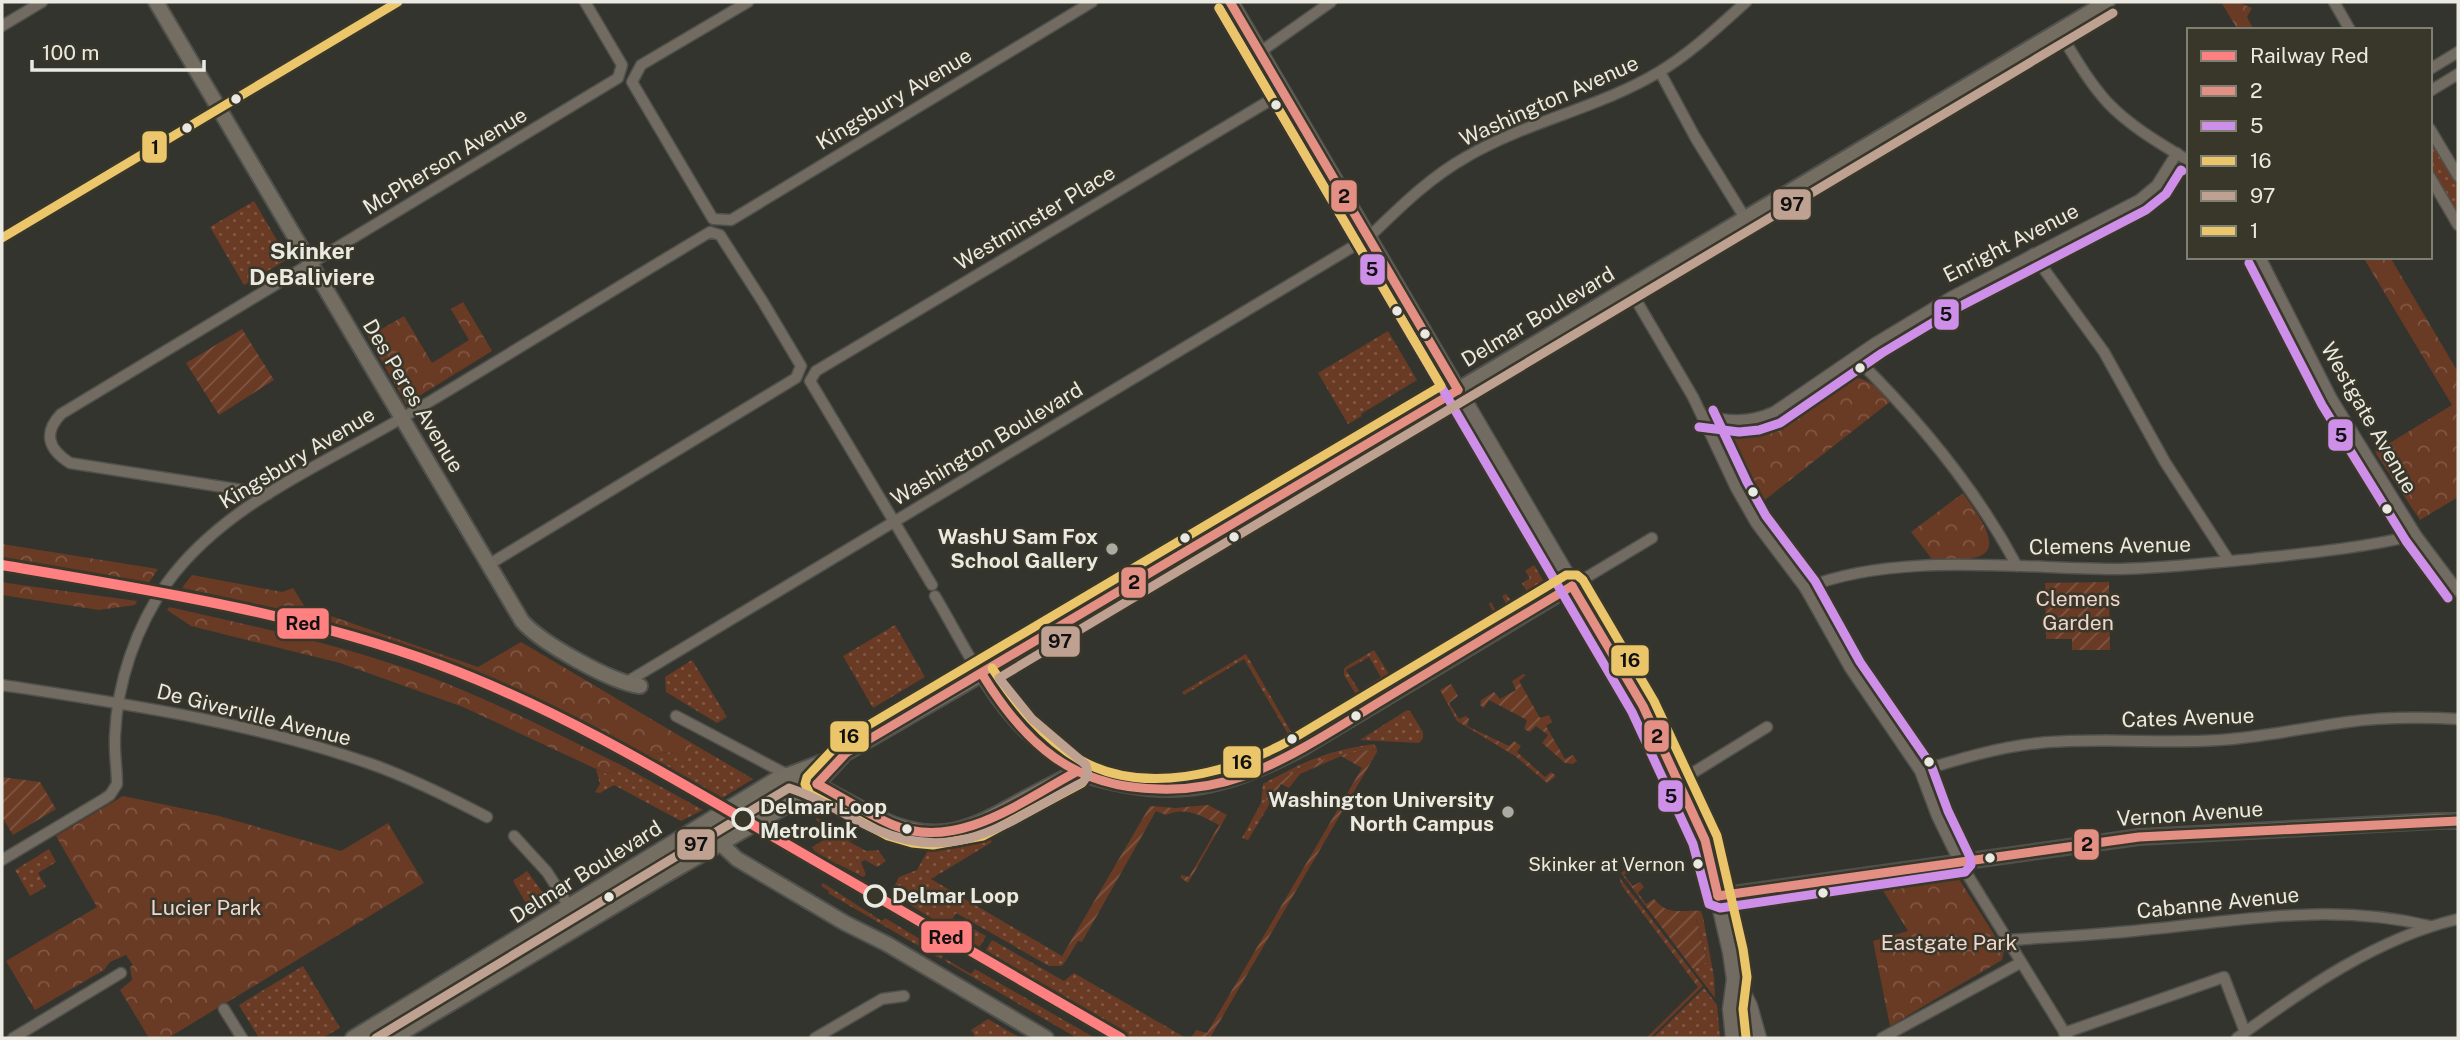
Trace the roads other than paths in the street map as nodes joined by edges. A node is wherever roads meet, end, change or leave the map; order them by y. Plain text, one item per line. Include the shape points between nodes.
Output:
1 (42, 2) edge
2 (156, 2) edge
3 (398, 2) edge
4 (585, 2) edge
5 (748, 2) edge
6 (1092, 2) edge
7 (1230, 2) edge
8 (1331, 2) edge
9 (1746, 2) edge
10 (2334, 2) edge
11 (2097, 4) edge
12 (2, 26) edge
13 (2349, 28) edge
14 (2058, 30) junction
15 (1260, 52) junction
16 (2458, 52) edge
17 (2432, 68) edge
18 (1660, 72) junction
19 (2458, 74) edge
20 (2432, 90) edge
21 (1284, 92) junction
22 (219, 109) junction
23 (2432, 132) edge
24 (2177, 153) junction
25 (2187, 160) edge
26 (2458, 176) edge
27 (2432, 180) edge
28 (1745, 218) junction
29 (2458, 225) edge
30 (1369, 237) junction
31 (2, 238) edge
32 (2033, 254) junction
33 (2261, 259) edge
34 (311, 265) junction
35 (1629, 288) junction
36 (1855, 357) junction
37 (1458, 390) junction
38 (1702, 415) junction
39 (401, 418) junction
40 (268, 494) junction
41 (895, 522) junction
42 (2416, 536) junction
43 (1653, 538) dead end
44 (2229, 561) junction
45 (488, 565) junction
46 (2017, 566) junction
47 (1572, 586) junction
48 (1805, 588) junction
49 (2458, 591) edge
50 (982, 674) junction
51 (625, 683) junction
52 (2, 685) edge
53 (640, 686) dead end
54 (119, 703) junction
55 (676, 716) dead end
56 (2458, 719) edge
57 (1767, 727) dead end
58 (846, 753) junction
59 (1920, 771) junction
60 (1076, 772) junction
61 (788, 775) junction
62 (1678, 782) junction
63 (817, 784) junction
64 (487, 817) dead end
65 (2458, 821) edge
66 (514, 836) dead end
67 (721, 844) junction
68 (2, 860) edge
69 (1959, 861) junction
70 (1718, 896) junction
71 (570, 907) junction
72 (2458, 919) edge
73 (581, 925) junction
74 (2430, 926) junction
75 (2009, 940) junction
76 (2020, 963) junction
77 (121, 974) dead end
78 (1735, 979) junction
79 (904, 996) dead end
80 (224, 1009) dead end
81 (2241, 1035) edge
82 (2066, 1036) edge
83 (13, 1038) edge
84 (242, 1038) edge
85 (353, 1038) edge
86 (393, 1038) edge
87 (816, 1038) edge
88 (1046, 1038) edge
89 (1734, 1038) edge
90 (1758, 1038) edge
91 (1882, 1038) edge

1 - 12 street
2 - 22 street, Des Peres Avenue
3 - 22 street
4 - 34 street, McPherson Avenue via 622,65 618,78
5 - 6 street, Kingsbury Avenue via 641,65 632,82 713,219 731,220
7 - 15 main road
8 - 15 street
9 - 18 street, Washington Avenue
10 - 13 street
11 - 14 street, Delmar Boulevard
14 - 24 street via 2110,105
14 - 28 street, Delmar Boulevard
15 - 21 main road
16 - 17 street
18 - 28 street
18 - 30 street, Washington Avenue via 1469,155 1431,179
19 - 20 street
21 - 30 main road
21 - 41 street, Westminster Place via 817,371 810,381
22 - 31 street
22 - 34 street, Des Peres Avenue
23 - 26 street
24 - 25 street
24 - 32 street, Enright Avenue via 2147,195
27 - 29 street
28 - 35 street, Delmar Boulevard
30 - 37 main road
30 - 41 street, Washington Boulevard
32 - 36 street, Enright Avenue via 1951,297
32 - 44 street via 2104,352 2165,462
33 - 42 street, Westgate Avenue via 2332,399
34 - 39 street, Des Peres Avenue
34 - 40 street, McPherson Avenue via 61,414 49,437 58,456 70,463
35 - 37 street, Delmar Boulevard
35 - 38 street
36 - 38 street, Enright Avenue via 1761,418 1739,422
36 - 46 street via 1955,469
37 - 47 main road
37 - 50 street, Delmar Boulevard
38 - 48 street via 1756,523
39 - 40 street, Kingsbury Avenue
39 - 45 street, Des Peres Avenue
39 - 45 street, Kingsbury Avenue via 710,232 720,235 801,366 796,378
40 - 54 street, Kingsbury Avenue via 229,520 166,584 143,623 125,670
41 - 50 street
41 - 51 street, Washington Boulevard
42 - 44 street, Clemens Avenue
42 - 49 street, Westgate Avenue
43 - 47 street
44 - 46 street, Clemens Avenue via 2121,569
45 - 51 street, Des Peres Avenue via 528,628
46 - 48 street, Clemens Avenue via 1913,567 1846,575
47 - 60 street via 1309,744 1243,776 1207,787 1168,790 1131,787
47 - 62 main road via 1643,706
48 - 59 street via 1850,668
50 - 58 street, Delmar Boulevard
50 - 60 street via 1024,731
51 - 53 street, Des Peres Avenue
52 - 54 street, De Giverville Avenue
54 - 64 street, De Giverville Avenue via 331,751 439,791
54 - 68 street, Kingsbury Avenue via 114,790
55 - 61 street
56 - 59 street, Cates Avenue via 2349,722 2219,740 2037,743
57 - 62 street
58 - 61 street, Delmar Boulevard
58 - 63 street, Delmar Boulevard
59 - 69 street
60 - 63 street via 978,825 932,833 893,825
61 - 63 street
61 - 71 street, Delmar Boulevard
62 - 70 main road via 1705,840
63 - 67 street, Delmar Boulevard
65 - 69 street, Vernon Avenue via 2139,837
66 - 71 street via 547,872
67 - 73 street, Delmar Boulevard
67 - 88 street via 735,858
69 - 70 street, Vernon Avenue
69 - 75 street
70 - 78 main road
71 - 73 street
71 - 85 street, Delmar Boulevard
72 - 74 street
73 - 86 street, Delmar Boulevard
74 - 75 street, Cabanne Avenue via 2361,914 2294,914
74 - 81 street via 2320,981
75 - 76 street
76 - 82 street
76 - 91 street
77 - 83 street
78 - 89 main road
78 - 90 main road
79 - 87 street via 882,999
80 - 84 street
81 - 82 street via 2224,977

